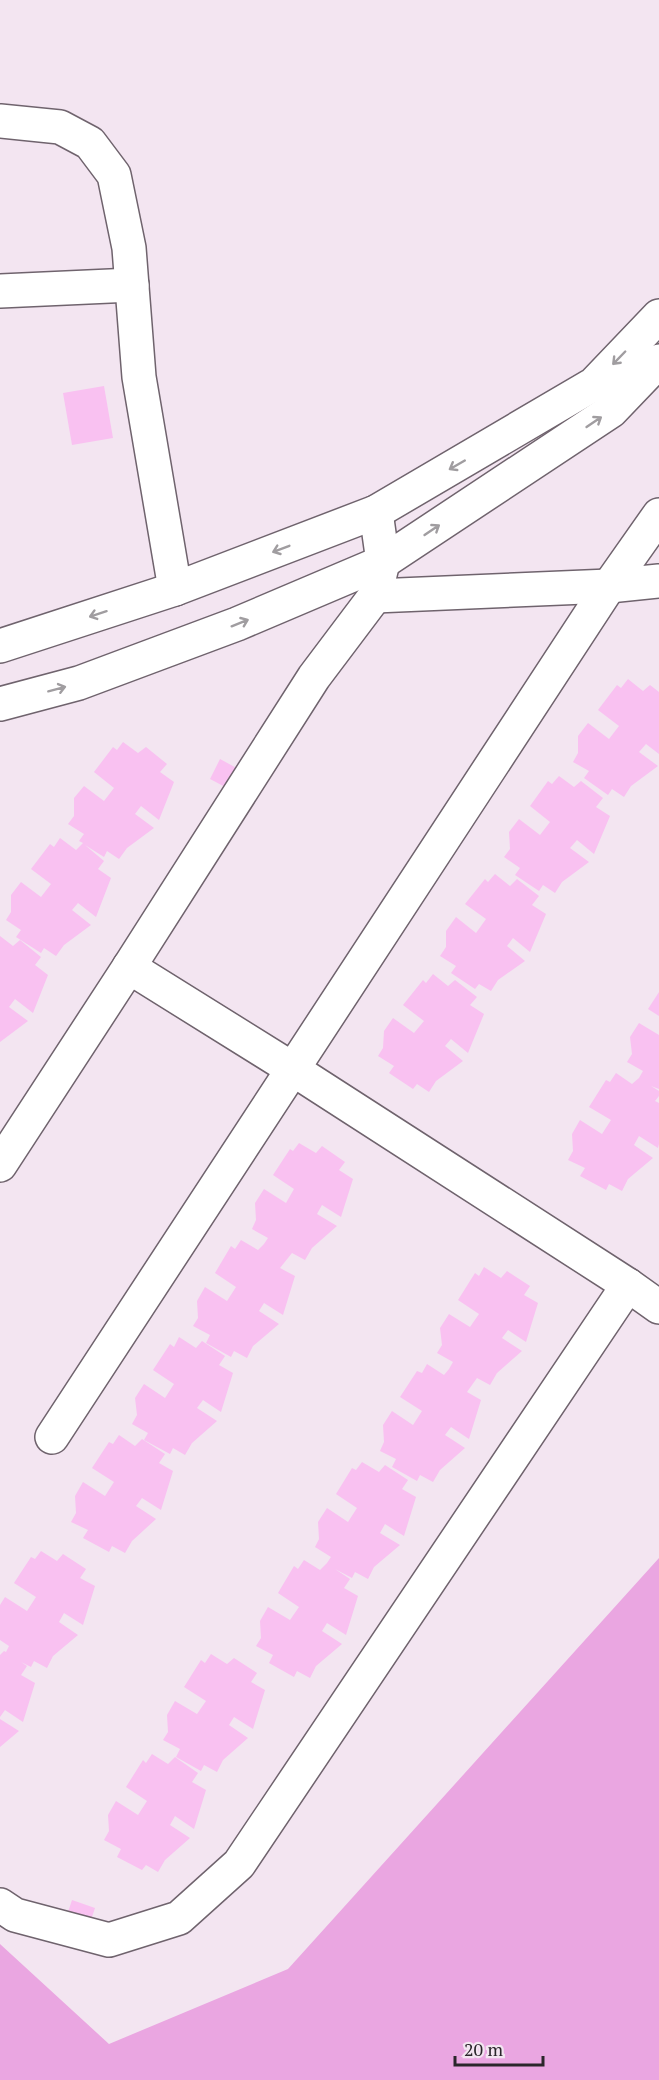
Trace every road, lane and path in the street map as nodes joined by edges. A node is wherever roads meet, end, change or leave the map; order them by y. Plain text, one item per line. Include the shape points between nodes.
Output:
1 (0, 121) edge
2 (132, 285) junction
3 (0, 291) edge
4 (659, 316) edge
5 (659, 361) edge
6 (376, 512) junction
7 (659, 515) edge
8 (383, 562) junction
9 (659, 581) edge
10 (609, 586) junction
11 (175, 590) junction
12 (375, 596) junction
13 (0, 646) edge
14 (0, 704) edge
15 (129, 967) junction
16 (291, 1068) junction
17 (0, 1165) edge
18 (628, 1285) junction
19 (659, 1307) edge
20 (52, 1437) dead end
21 (0, 1905) edge

1 - 2 street via 60,127 90,143 114,175 129,248
2 - 3 street
2 - 11 street via 139,378
4 -> 6 street via 594,384
8 -> 5 street via 611,411
6 - 8 street
6 -> 11 street
7 - 10 street
8 - 12 street
14 -> 8 street via 79,683 237,624
9 - 10 street
10 - 12 street
10 - 16 street
11 -> 13 street
12 - 15 street via 314,677
15 - 16 street
15 - 17 street
16 - 18 street
16 - 20 street
18 - 19 street
18 - 21 street via 239,1864 179,1918 109,1940 15,1915

